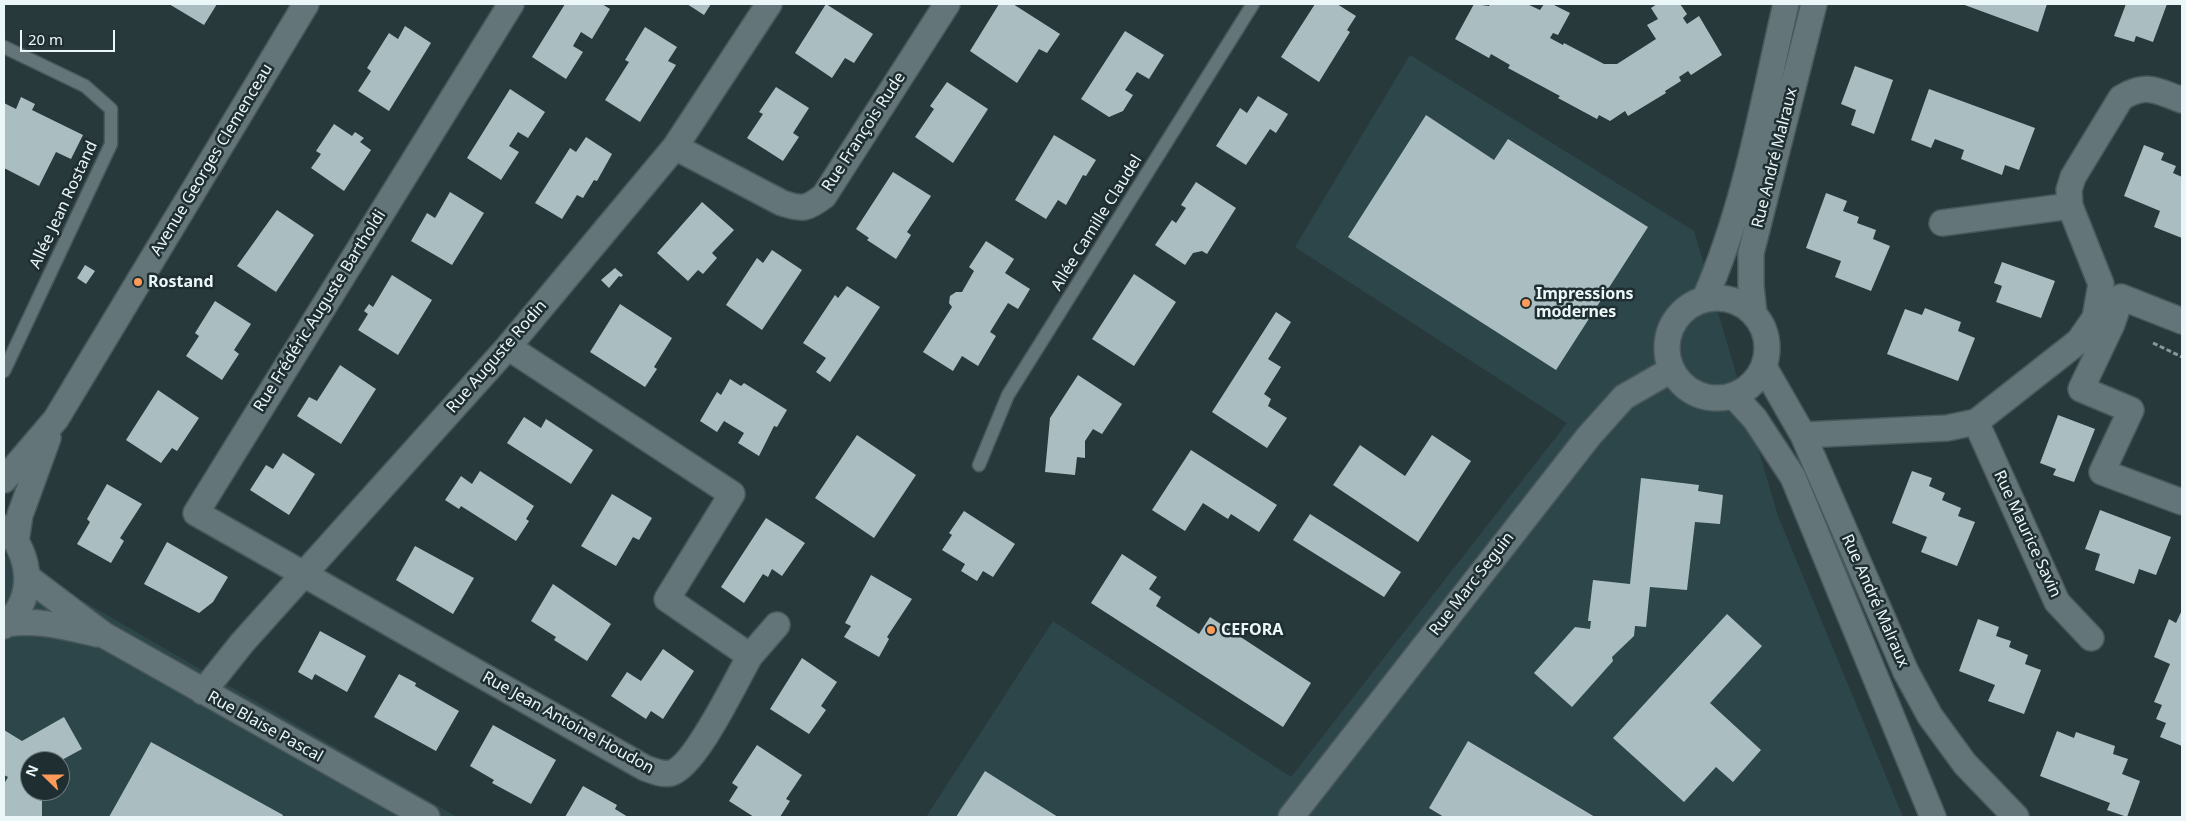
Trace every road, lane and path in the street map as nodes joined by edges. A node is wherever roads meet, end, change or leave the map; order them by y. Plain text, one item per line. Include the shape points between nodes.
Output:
1 (306, 4) edge
2 (511, 4) edge
3 (769, 4) edge
4 (947, 4) edge
5 (1253, 4) edge
6 (1786, 4) edge
7 (1814, 4) edge
8 (4, 47) edge
9 (2182, 100) edge
10 (675, 147) junction
11 (2070, 206) junction
12 (1942, 223) dead end
13 (1705, 298) junction
14 (1754, 314) junction
15 (2182, 321) edge
16 (508, 347) junction
17 (1764, 367) junction
18 (1671, 370) junction
19 (4, 371) edge
20 (1734, 396) junction
21 (56, 419) junction
22 (1976, 422) junction
23 (1804, 435) junction
24 (979, 465) dead end
25 (4, 480) edge
26 (2182, 502) edge
27 (10, 534) edge
28 (304, 574) junction
29 (27, 577) junction
30 (5, 625) edge
31 (777, 625) dead end
32 (104, 635) junction
33 (2090, 638) dead end
34 (750, 656) junction
35 (203, 692) junction
36 (427, 817) edge
37 (1291, 817) edge
38 (1933, 817) edge
39 (2016, 817) edge

1 - 21 street, Avenue Georges Clemenceau
2 - 28 street, Rue Frédéric Auguste Bartholdi via 196,513
3 - 10 street, Rue Auguste Rodin
4 - 10 street, Rue François Rude via 824,196 814,203 799,208 782,203
5 - 24 lane, Allée Camille Claudel via 1008,395
6 - 13 street, Rue André Malraux via 1743,187 1724,252
7 - 14 street, Rue André Malraux via 1751,253
8 - 19 lane, Allée Jean Rostand via 85,86 111,109 112,144
9 - 11 street via 2147,88 2121,98 2073,177 2069,190
10 - 16 street, Rue Auguste Rodin
11 - 12 street
11 - 22 street via 2101,284 2095,318 2079,341
13 - 14 street via 1732,299
13 - 18 street via 1688,306 1675,318 1668,335 1666,353
14 - 17 street via 1764,330 1768,348
15 - 26 street via 2121,297 2112,324 2081,389 2131,410 2102,472
16 - 28 street, Rue Auguste Rodin
16 - 34 street via 732,494 667,599
17 - 20 street via 1752,384
17 - 23 street, Rue André Malraux
18 - 20 street via 1679,383 1704,398
18 - 37 street, Rue Marc Seguin via 1624,397 1589,436
20 - 38 street, Rue André Malraux via 1755,419 1793,478
21 - 25 street, Avenue Georges Clemenceau
21 - 27 street, Avenue Georges Clemenceau
22 - 23 street via 1948,428
22 - 33 street, Rue Maurice Savin via 2057,602
23 - 39 street, Rue André Malraux via 1906,672 1930,716 1965,764
27 - 29 street via 23,552
28 - 34 street, Rue Jean Antoine Houdon via 661,774 673,772 695,753
28 - 35 street, Rue Auguste Rodin
29 - 30 street via 22,603
29 - 32 street, Rue Blaise Pascal
30 - 32 street, Rue Blaise Pascal via 23,621 45,622
31 - 34 street, Rue Jean Antoine Houdon
32 - 35 street, Rue Blaise Pascal
35 - 36 street, Rue Blaise Pascal

